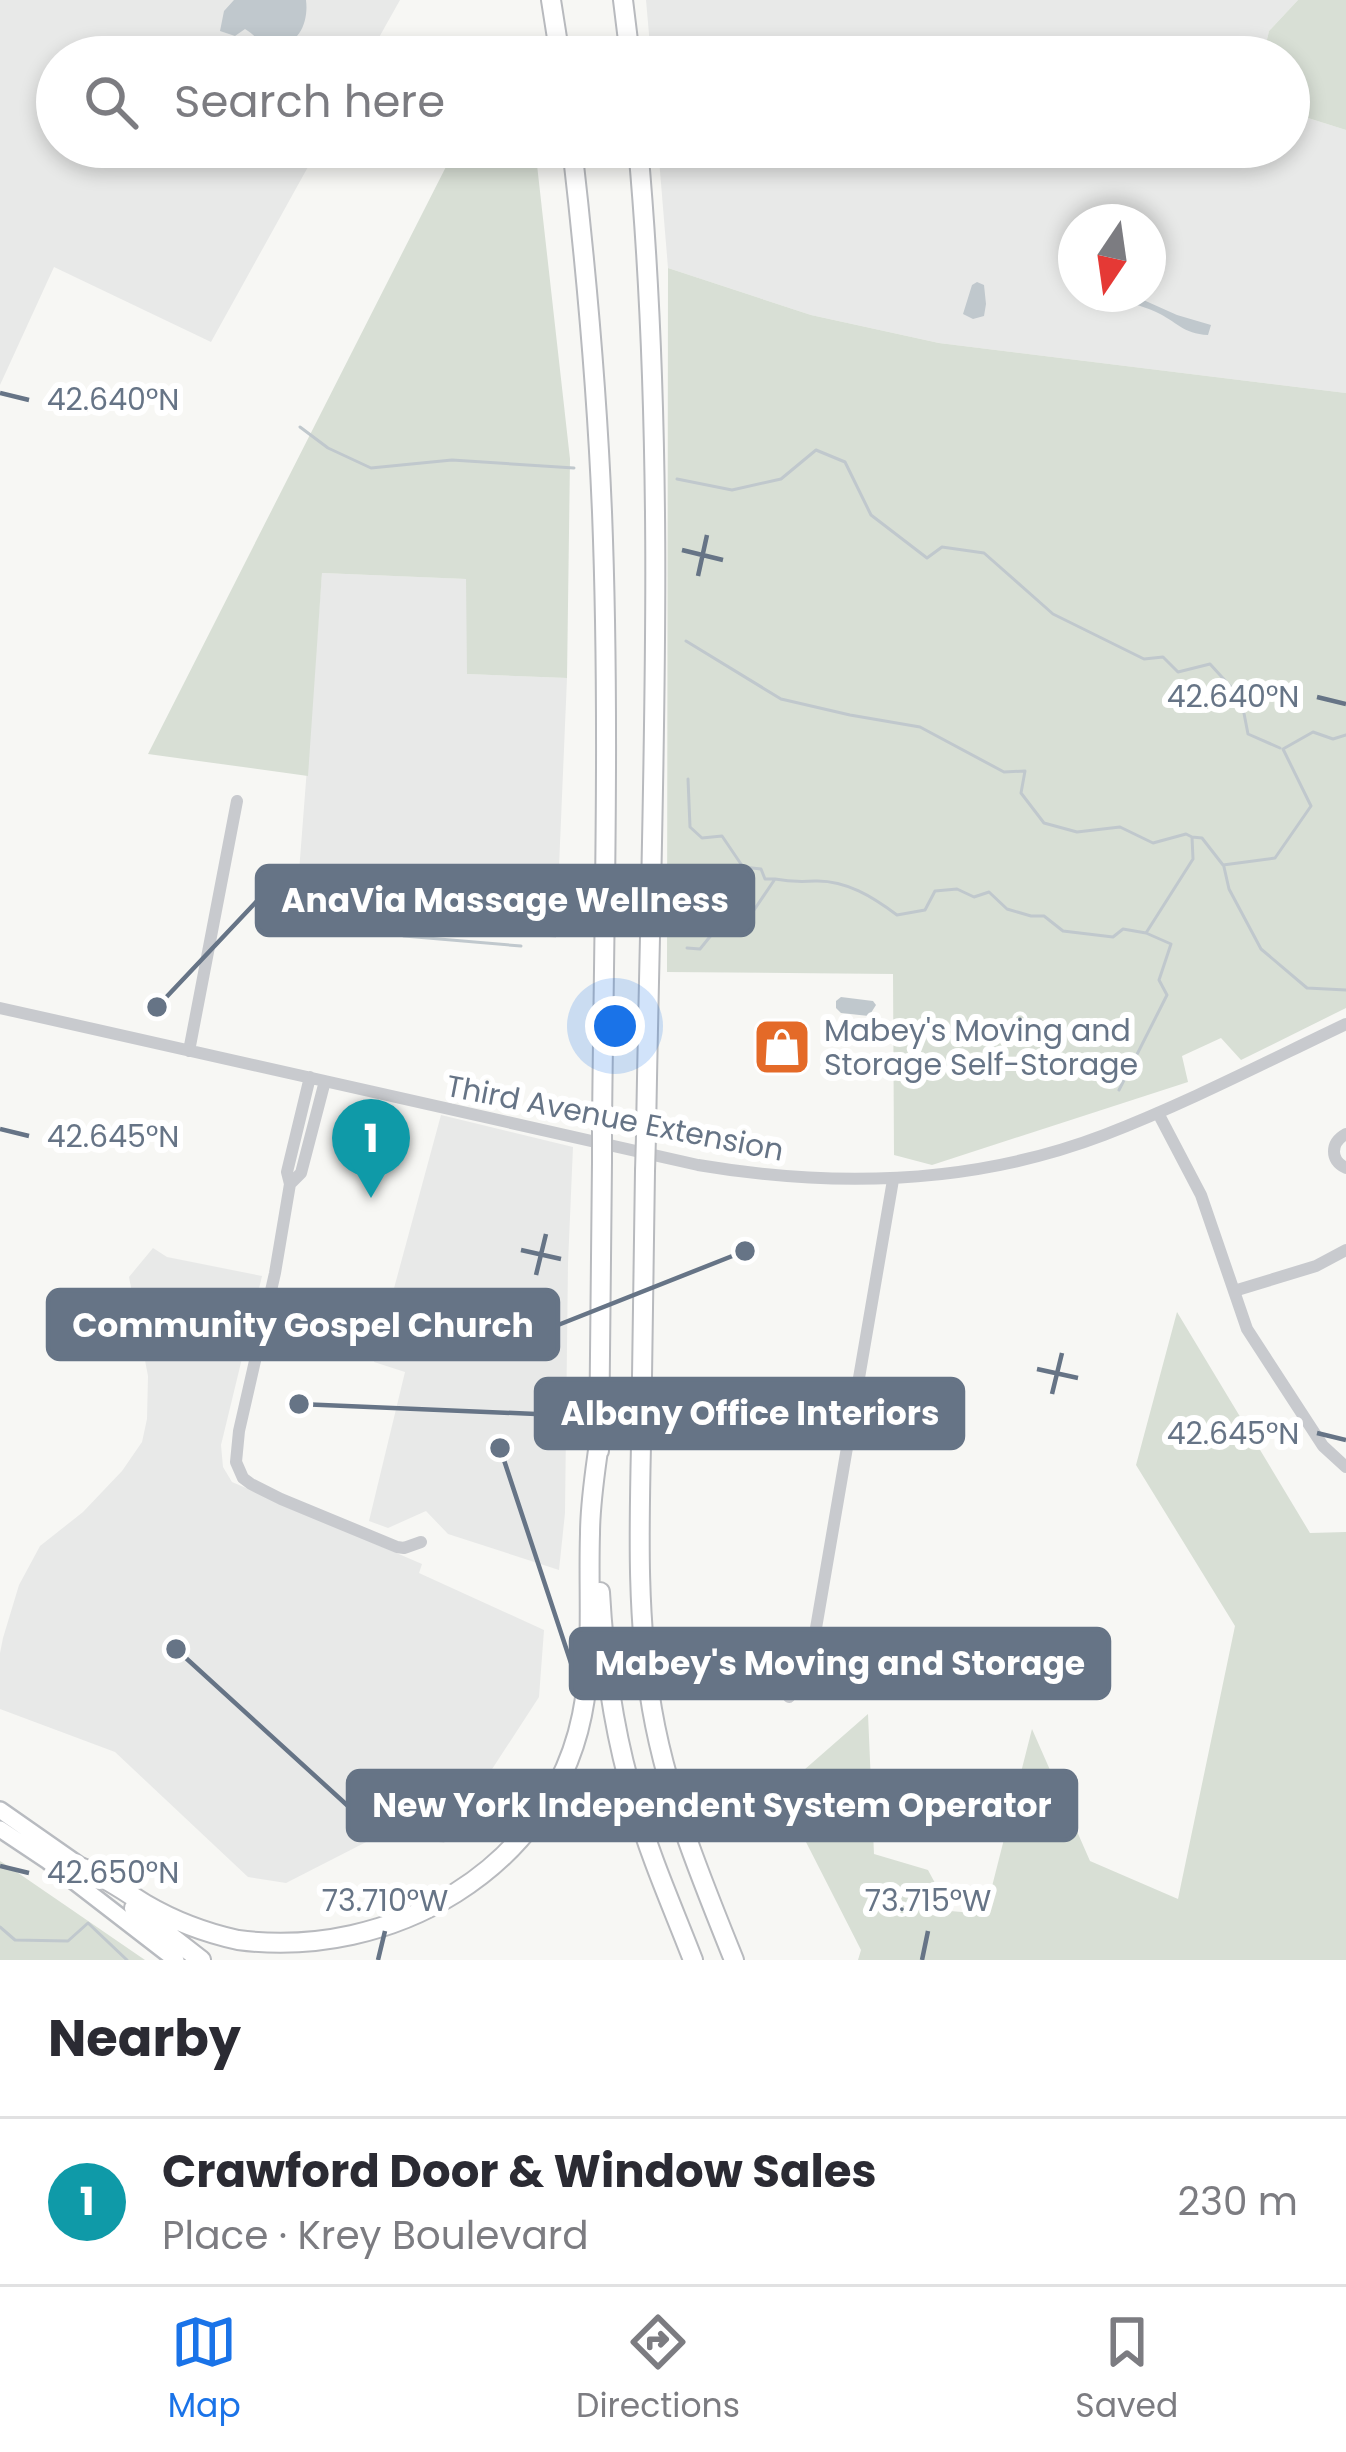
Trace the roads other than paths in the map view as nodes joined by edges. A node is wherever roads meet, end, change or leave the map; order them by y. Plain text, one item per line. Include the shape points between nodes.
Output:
1 (551, 0) edge
2 (623, 0) edge
3 (557, 36) edge
4 (627, 36) edge
5 (574, 168) edge
6 (640, 168) edge
7 (237, 801) dead end
8 (0, 1008) edge
9 (1346, 1024) edge
10 (188, 1051) junction
11 (310, 1077) junction
12 (325, 1081) junction
13 (1158, 1113) junction
14 (1346, 1134) edge
15 (1346, 1168) edge
16 (893, 1180) junction
17 (290, 1184) junction
18 (1346, 1250) edge
19 (1234, 1291) junction
20 (599, 1443) junction
21 (1346, 1467) edge
22 (421, 1542) dead end
23 (790, 1697) dead end
24 (0, 1810) edge
25 (0, 1828) edge
26 (83, 1868) junction
27 (176, 1960) edge
28 (201, 1960) edge
29 (693, 1960) edge
30 (734, 1960) edge

1 - 3 highway
2 - 4 highway
5 - 20 highway, bridge via 603,532
6 - 30 highway, bridge via 654,481 644,1646 672,1792
7 - 10 street
8 - 10 street, Third Avenue Extension
9 - 13 street, Third Avenue Extension
10 - 11 street, Third Avenue Extension
11 - 12 street, Third Avenue Extension
11 - 17 street via 286,1172
12 - 16 street, Third Avenue Extension via 714,1168
12 - 17 street via 301,1173
13 - 16 street, Third Avenue Extension via 1060,1150
13 - 19 street via 1202,1195
14 - 15 street via 1334,1153
16 - 23 street via 810,1663
17 - 22 street via 238,1471 281,1499 397,1547
18 - 19 street
19 - 21 street via 1247,1329 1290,1398
20 - 26 highway via 578,1729 536,1820 479,1881 384,1932 282,1945 199,1929
20 - 29 highway via 600,1584 613,1710 644,1833
24 - 26 main road
25 - 27 main road
26 - 28 highway

